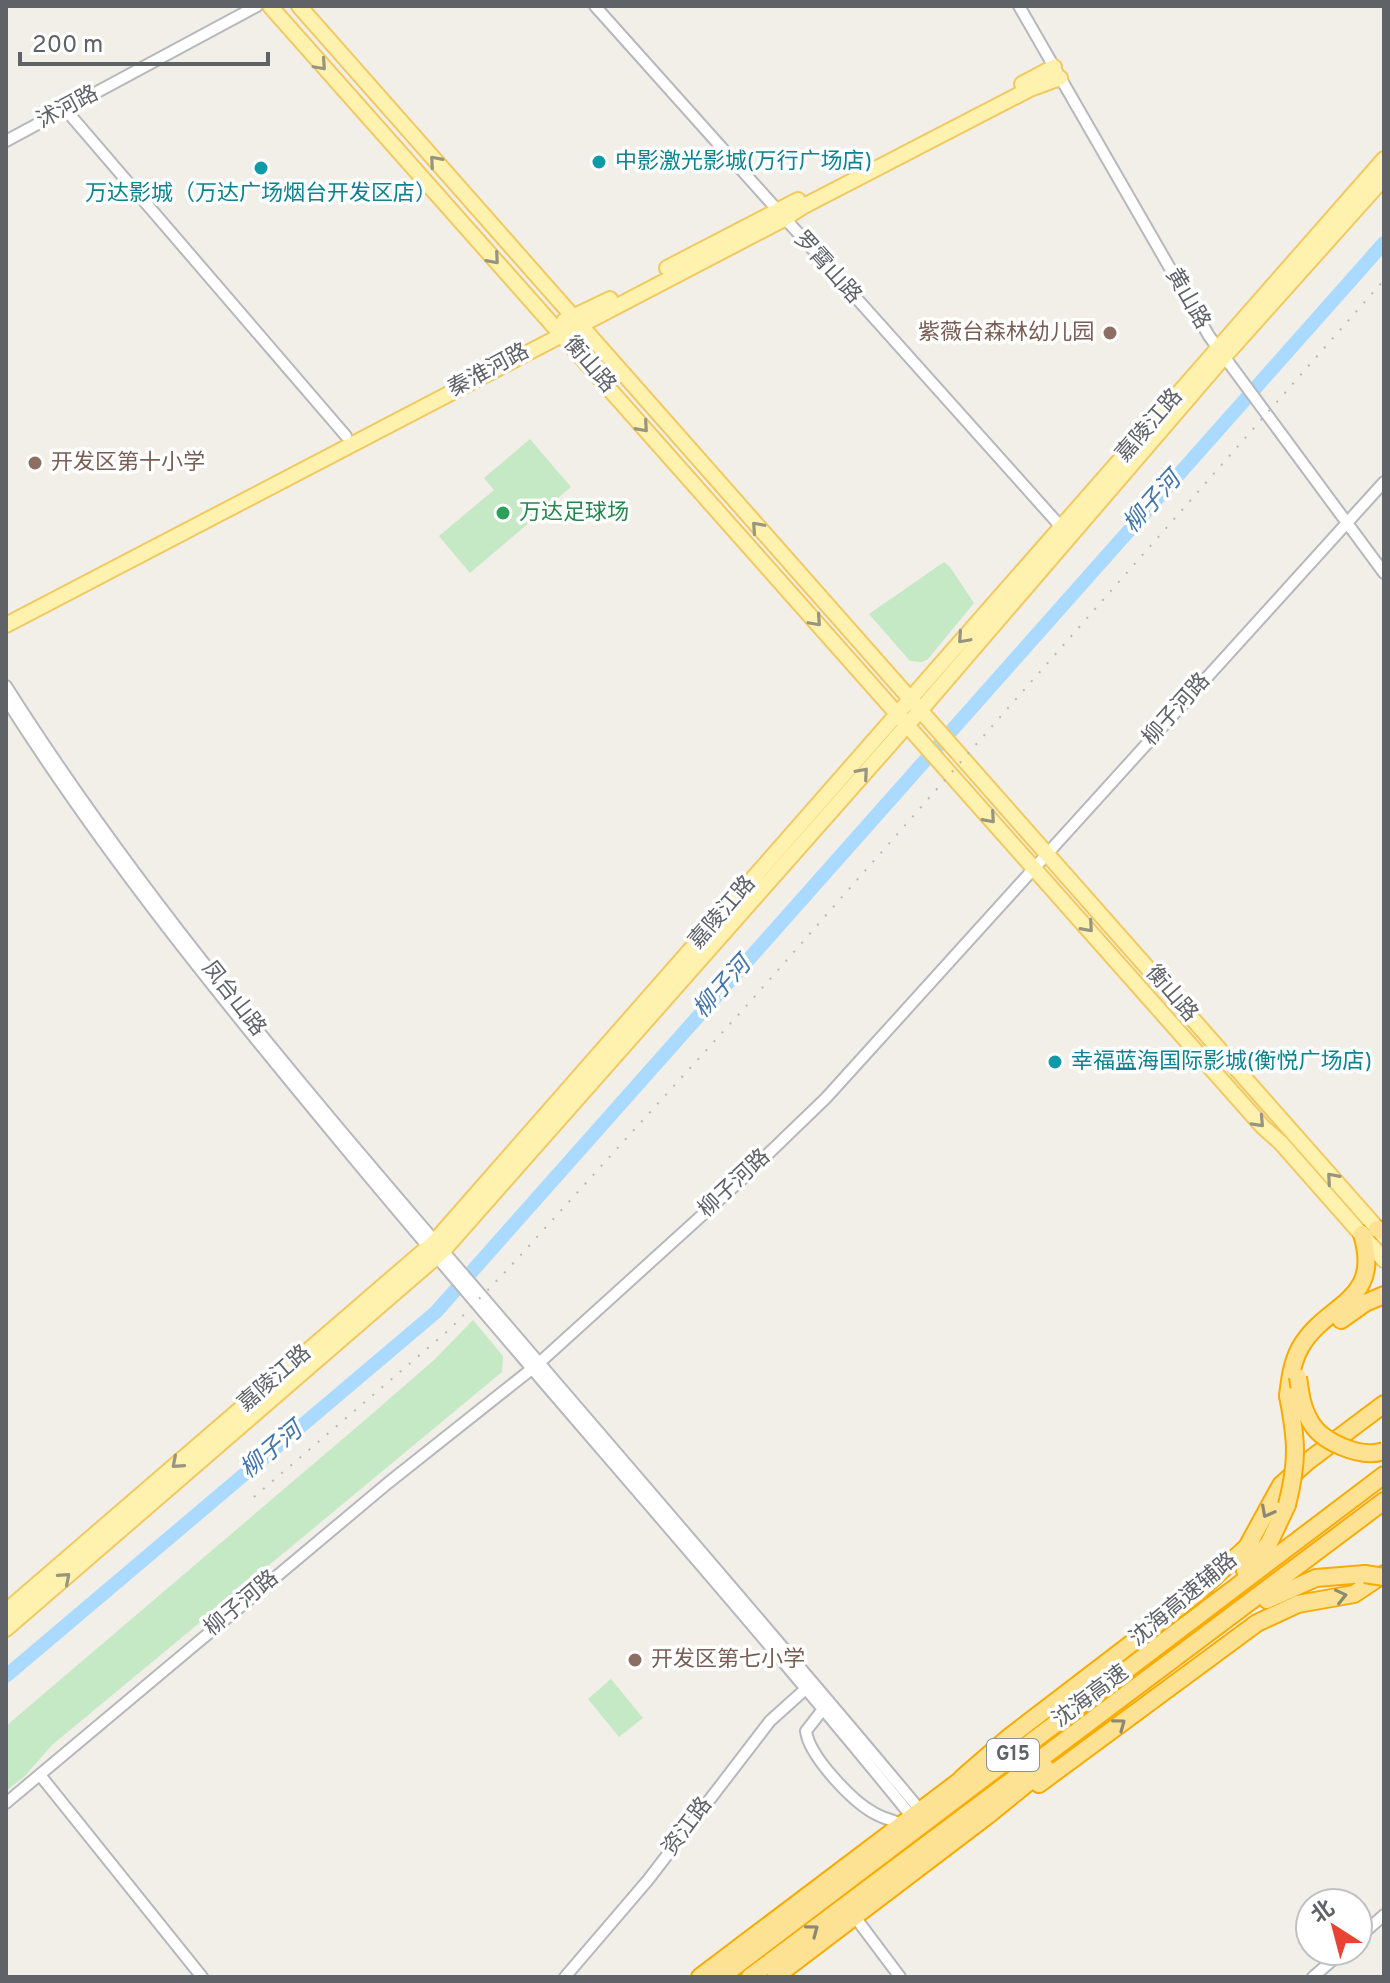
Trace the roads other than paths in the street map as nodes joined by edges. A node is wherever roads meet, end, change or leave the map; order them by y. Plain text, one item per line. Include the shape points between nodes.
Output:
1 (257, 6) edge
2 (270, 6) edge
3 (299, 6) edge
4 (595, 6) edge
5 (1019, 6) edge
6 (1057, 73) junction
7 (65, 109) junction
8 (6, 141) edge
9 (1384, 159) edge
10 (1384, 178) edge
11 (781, 215) junction
12 (576, 321) junction
13 (558, 330) junction
14 (1224, 358) junction
15 (346, 436) junction
16 (1384, 482) edge
17 (1346, 522) junction
18 (1062, 528) junction
19 (1384, 573) edge
20 (6, 616) edge
21 (6, 625) edge
22 (6, 686) edge
23 (910, 697) junction
24 (6, 699) edge
25 (897, 713) junction
26 (925, 715) junction
27 (913, 730) junction
28 (1048, 854) junction
29 (1036, 868) junction
30 (1377, 1233) edge
31 (439, 1255) junction
32 (1384, 1260) edge
33 (1384, 1295) edge
34 (535, 1366) junction
35 (1384, 1404) edge
36 (1384, 1451) edge
37 (1384, 1475) edge
38 (1384, 1501) edge
39 (1384, 1576) edge
40 (6, 1611) edge
41 (1186, 1625) junction
42 (6, 1629) edge
43 (1197, 1642) junction
44 (1137, 1663) junction
45 (1148, 1679) junction
46 (811, 1685) junction
47 (824, 1708) junction
48 (40, 1775) junction
49 (962, 1778) junction
50 (6, 1803) edge
51 (987, 1816) junction
52 (912, 1817) junction
53 (855, 1917) junction
54 (202, 1977) edge
55 (565, 1977) edge
56 (700, 1977) edge
57 (721, 1977) edge
58 (750, 1977) edge
59 (775, 1977) edge
60 (900, 1977) edge

1 - 7 street, 沭河路
2 -> 13 main road, 衡山路
12 -> 3 main road, 衡山路
4 - 11 street, 罗霄山路
5 - 6 street, 黄山路
6 - 11 main road, 秦淮河路
6 - 14 street, 黄山路
7 - 8 street, 沭河路
7 - 15 street
9 - 14 main road, 嘉陵江路
10 - 14 main road, 嘉陵江路
11 - 12 main road, 秦淮河路
11 - 18 street, 罗霄山路
12 - 13 main road, 秦淮河路
23 -> 12 main road, 衡山路
13 - 15 main road, 秦淮河路
13 - 21 main road, 秦淮河路
13 -> 25 main road, 衡山路
14 - 17 street, 黄山路
14 - 18 main road, 嘉陵江路
14 - 26 main road, 嘉陵江路
15 - 20 main road, 秦淮河路
16 - 17 street, 柳子河路
17 - 19 street, 黄山路
17 - 28 street, 柳子河路
18 -> 23 main road, 嘉陵江路
22 - 31 street, 凤台山路 via 60,771 238,1008
23 - 25 main road, 嘉陵江路
23 - 26 main road, 衡山路
24 - 31 street, 凤台山路 via 54,775 223,1000
25 - 27 main road, 衡山路
25 - 31 main road, 嘉陵江路
26 - 27 main road, 嘉陵江路
26 - 28 main road, 衡山路
27 -> 29 main road, 衡山路
31 -> 27 main road, 嘉陵江路
28 - 29 street, 柳子河路
30 -> 28 main road, 衡山路
29 -> 30 main road, 衡山路 via 1253,1116
29 - 34 street, 柳子河路 via 826,1098
30 - 32 main road
30 - 41 highway, bridge via 1355,1295 1300,1348 1291,1369 1288,1396 1296,1469 1269,1543 1222,1596
31 - 34 street, 凤台山路
31 -> 40 main road, 嘉陵江路
42 -> 31 main road, 嘉陵江路
33 - 36 highway, bridge via 1317,1340 1298,1377 1310,1423 1324,1437 1356,1451
34 - 46 street, 凤台山路
34 - 48 street, 柳子河路
35 -> 49 highway, 沈海高速辅路 via 1281,1485 1247,1547 1196,1594
37 - 41 highway, 沈海高速 / G15
38 - 43 highway, 沈海高速 / G15
39 - 43 highway, bridge via 1325,1577 1298,1585
51 -> 39 highway via 1049,1779 1257,1623 1298,1604 1354,1594
41 - 44 highway, 沈海高速 / G15
43 - 45 highway, 沈海高速 / G15
44 - 49 highway
44 - 57 highway, 沈海高速 / G15
45 - 51 highway
58 -> 45 highway, 沈海高速 / G15
46 - 47 street
46 - 52 street
46 - 55 street, 资江路 via 770,1721 648,1880
47 - 52 street
47 - 52 street via 806,1731 843,1788 873,1813
48 - 50 street, 柳子河路
48 - 54 street
49 - 52 highway
51 - 53 highway
52 - 56 highway
53 - 59 highway
53 - 60 street

